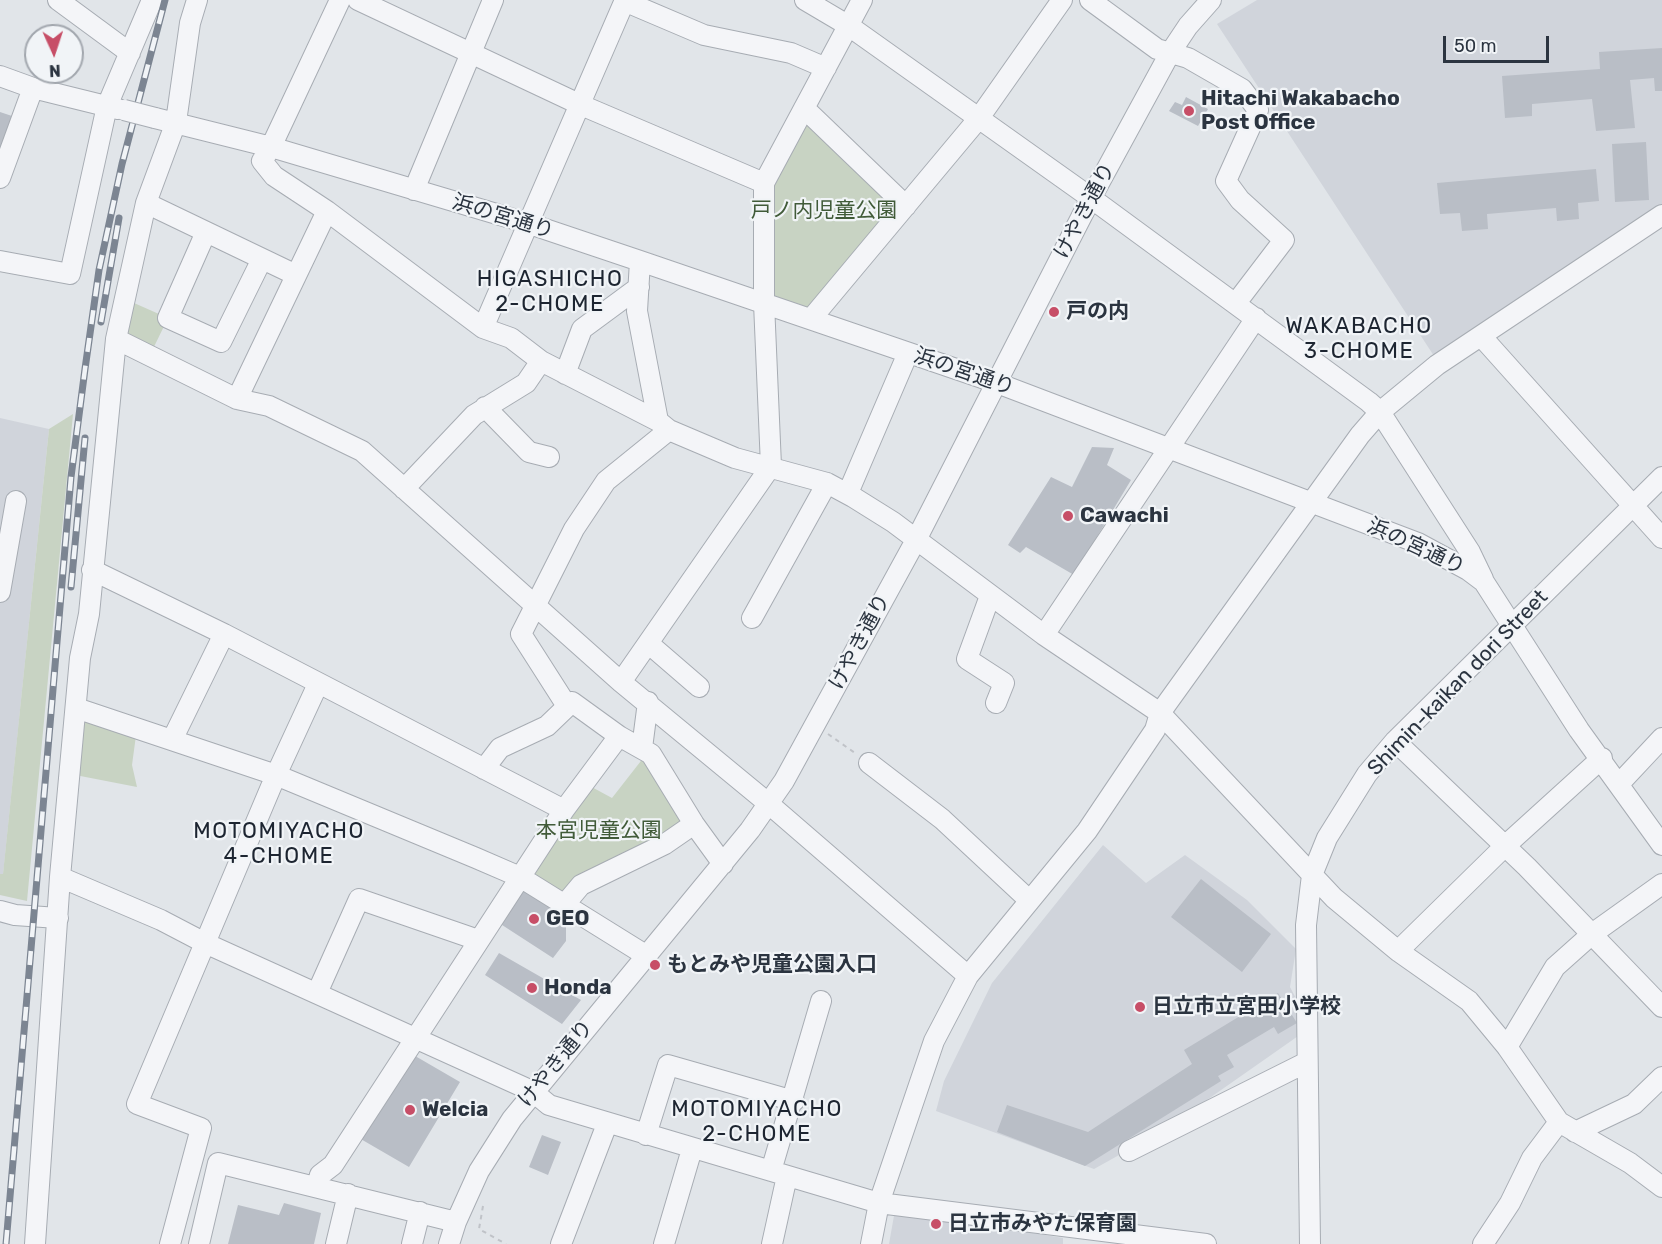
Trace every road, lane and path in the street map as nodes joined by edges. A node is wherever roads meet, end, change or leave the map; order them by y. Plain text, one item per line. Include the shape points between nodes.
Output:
1 (58, 0) edge
2 (152, 0) edge
3 (197, 0) edge
4 (340, 0) edge
5 (358, 0) edge
6 (493, 0) edge
7 (625, 0) edge
8 (805, 0) edge
9 (862, 0) edge
10 (1062, 0) edge
11 (1090, 0) edge
12 (1211, 0) edge
13 (849, 26) junction
14 (470, 51) junction
15 (130, 53) junction
16 (1170, 53) junction
17 (826, 68) junction
18 (0, 76) edge
19 (33, 88) junction
20 (581, 105) junction
21 (116, 108) junction
22 (804, 108) junction
23 (979, 118) junction
24 (176, 122) junction
25 (272, 147) junction
26 (0, 178) edge
27 (764, 183) junction
28 (414, 190) junction
29 (1091, 198) junction
30 (147, 203) junction
31 (906, 206) junction
32 (327, 211) junction
33 (527, 223) junction
34 (1659, 224) edge
35 (206, 231) junction
36 (262, 259) junction
37 (0, 261) edge
38 (640, 261) junction
39 (296, 276) junction
40 (639, 287) junction
41 (764, 303) junction
42 (1236, 303) junction
43 (1256, 318) junction
44 (811, 319) junction
45 (483, 328) junction
46 (1481, 336) junction
47 (116, 339) junction
48 (908, 353) junction
49 (541, 361) junction
50 (566, 374) junction
51 (998, 383) junction
52 (237, 399) junction
53 (485, 407) junction
54 (1380, 412) junction
55 (663, 426) junction
56 (1167, 446) junction
57 (549, 457) dead end
58 (771, 466) junction
59 (1662, 477) edge
60 (827, 483) junction
61 (404, 489) junction
62 (848, 493) junction
63 (16, 501) dead end
64 (1310, 502) junction
65 (1633, 506) junction
66 (1662, 538) edge
67 (916, 540) junction
68 (92, 570) junction
69 (1484, 582) junction
70 (0, 592) edge
71 (990, 596) junction
72 (535, 606) junction
73 (752, 618) dead end
74 (1512, 626) junction
75 (224, 634) junction
76 (1044, 635) junction
77 (648, 643) junction
78 (621, 682) junction
79 (318, 684) junction
80 (699, 687) dead end
81 (648, 702) junction
82 (996, 703) dead end
83 (567, 706) junction
84 (76, 708) junction
85 (1160, 713) junction
86 (816, 726) junction
87 (619, 736) junction
88 (1662, 738) edge
89 (172, 740) junction
90 (1395, 741) junction
91 (642, 748) junction
92 (1602, 758) junction
93 (869, 763) joint
94 (484, 769) junction
95 (276, 775) junction
96 (1619, 784) junction
97 (769, 804) junction
98 (564, 810) junction
99 (694, 824) junction
100 (1662, 845) edge
101 (1505, 846) junction
102 (723, 864) junction
103 (1312, 875) junction
104 (60, 877) junction
105 (520, 878) junction
106 (1662, 884) edge
107 (1029, 900) junction
108 (565, 904) junction
109 (7, 913) edge
110 (58, 918) junction
111 (1592, 934) junction
112 (478, 940) junction
113 (205, 943) junction
114 (1398, 951) junction
115 (647, 956) junction
116 (968, 976) junction
117 (317, 993) junction
118 (821, 1001) dead end
119 (1662, 1007) edge
120 (417, 1038) junction
121 (1507, 1047) junction
122 (1307, 1062) junction
123 (1662, 1077) edge
124 (532, 1091) junction
125 (794, 1101) junction
126 (607, 1124) junction
127 (1567, 1127) junction
128 (646, 1135) junction
129 (692, 1149) junction
130 (1130, 1151) dead end
131 (779, 1173) junction
132 (317, 1186) junction
133 (1662, 1187) edge
134 (348, 1194) junction
135 (483, 1203) dead end
136 (879, 1203) junction
137 (420, 1212) junction
138 (456, 1222) junction
139 (1172, 1242) edge
140 (35, 1244) edge
141 (170, 1244) edge
142 (199, 1244) edge
143 (336, 1244) edge
144 (412, 1244) edge
145 (449, 1244) edge
146 (506, 1244) edge
147 (561, 1244) edge
148 (664, 1244) edge
149 (772, 1244) edge
150 (872, 1244) edge
151 (1206, 1244) edge
152 (1310, 1244) edge
153 (1483, 1244) edge

1 - 15 street
2 - 15 street
3 - 24 street
4 - 25 street
5 - 14 street
6 - 14 street
7 - 17 street via 704,35 791,53
7 - 20 street
8 - 13 street
9 - 13 street
10 - 23 street
11 - 16 street via 1157,49
12 - 16 street, けやき通り
13 - 17 street
13 - 23 street
14 - 20 street
14 - 28 street
15 - 21 street
16 - 29 street, けやき通り
16 - 42 street via 1188,58 1242,89 1258,110 1227,181 1240,200 1284,240
17 - 22 street
18 - 19 street, 浜の宮通り
19 - 21 street, 浜の宮通り
19 - 26 street
20 - 27 street
20 - 33 street
21 - 24 street, 浜の宮通り, bridge
21 - 37 street via 70,274
22 - 27 street
22 - 31 street
23 - 29 street
23 - 31 street
24 - 25 street, 浜の宮通り
24 - 30 street
25 - 28 street, 浜の宮通り
25 - 32 street via 262,161 274,176
27 - 41 street
28 - 33 street, 浜の宮通り
29 - 42 street
29 - 51 street, けやき通り
30 - 35 street
30 - 47 street
31 - 44 street
32 - 39 street
32 - 45 street
33 - 38 street, 浜の宮通り
33 - 45 street
34 - 46 street
35 - 36 street
35 - 36 street via 168,318 221,342
36 - 39 street
38 - 40 street
38 - 41 street, 浜の宮通り
39 - 52 street
40 - 50 street via 582,329
40 - 55 street via 638,312
41 - 44 street, 浜の宮通り
41 - 58 street
42 - 43 street
43 - 54 street
43 - 56 street
44 - 48 street, 浜の宮通り
45 - 49 street via 511,338
46 - 54 street via 1437,365
46 - 65 street
47 - 52 street
47 - 68 street
48 - 51 street, 浜の宮通り
48 - 62 street
49 - 50 street
49 - 53 street via 526,383
50 - 55 street
51 - 56 street, 浜の宮通り
51 - 67 street, けやき通り
52 - 61 street via 269,406 362,451
53 - 57 street via 529,452
53 - 61 street
54 - 64 street
54 - 69 street via 1470,552
55 - 58 street via 735,458
55 - 72 street via 606,481 574,529
56 - 64 street, 浜の宮通り
56 - 76 street
58 - 60 street
58 - 77 street
59 - 65 street, Shimin-kaikan dori Street
60 - 62 street
60 - 73 street
61 - 72 street
62 - 67 street
63 - 70 street
64 - 69 street, 浜の宮通り via 1418,543
64 - 85 street
65 - 66 street
65 - 74 street, Shimin-kaikan dori Street
67 - 71 street
67 - 86 street, けやき通り
68 - 75 street
68 - 84 street
69 - 74 street, 浜の宮通り
71 - 76 street
71 - 82 street via 967,659 1004,683
72 - 78 street
72 - 83 street via 521,634
74 - 90 street, Shimin-kaikan dori Street
74 - 92 street, 浜の宮通り via 1579,730
75 - 79 street
75 - 89 street
76 - 85 street
77 - 78 street
77 - 80 street
78 - 81 street
79 - 94 street
79 - 95 street
81 - 91 street
81 - 97 street
83 - 87 street via 572,702
83 - 94 street via 547,726 500,748
84 - 89 street
84 - 104 street
85 - 103 street
85 - 107 street via 1155,730 1087,831
86 - 93 path
86 - 97 street, けやき通り
87 - 91 street
87 - 98 street
88 - 96 street
89 - 95 street
90 - 101 street
90 - 103 street, Shimin-kaikan dori Street via 1343,809 1326,838
91 - 99 street via 651,754
92 - 96 street, 浜の宮通り
92 - 101 street
93 - 107 street via 942,819
94 - 98 street
95 - 105 street
95 - 113 street
96 - 100 street, 浜の宮通り
97 - 102 street, けやき通り
97 - 116 street
98 - 105 street
99 - 102 street
99 - 108 street via 647,854 581,885
101 - 111 street
101 - 114 street
102 - 115 street, けやき通り
103 - 114 street
103 - 122 street, Shimin-kaikan dori Street via 1306,925
104 - 110 street
104 - 113 street
105 - 108 street
105 - 112 street
106 - 111 street
107 - 116 street
108 - 115 street
109 - 110 street
110 - 140 street
111 - 119 street
111 - 121 street via 1555,967
112 - 117 street via 360,899
112 - 120 street
113 - 117 street
113 - 141 street via 138,1104 201,1128
114 - 121 street via 1469,1001
115 - 124 street, けやき通り
116 - 136 street via 934,1041
117 - 120 street
118 - 125 street
120 - 124 street
120 - 132 street via 333,1165 320,1175
121 - 127 street
122 - 130 street
122 - 152 street, Shimin-kaikan dori Street
123 - 127 street via 1634,1104
124 - 126 street via 549,1105
124 - 138 street, けやき通り via 494,1144
125 - 128 street via 668,1065
125 - 131 street
126 - 128 street
126 - 147 street
127 - 133 street via 1630,1163
127 - 153 street via 1532,1158 1510,1203
128 - 129 street
129 - 131 street
129 - 148 street
131 - 136 street
131 - 149 street
132 - 134 street
132 - 142 street via 218,1163
134 - 137 street
134 - 143 street
135 - 146 path via 479,1229
136 - 139 street
136 - 150 street
137 - 138 street
137 - 144 street
138 - 145 street, けやき通り
139 - 151 street

